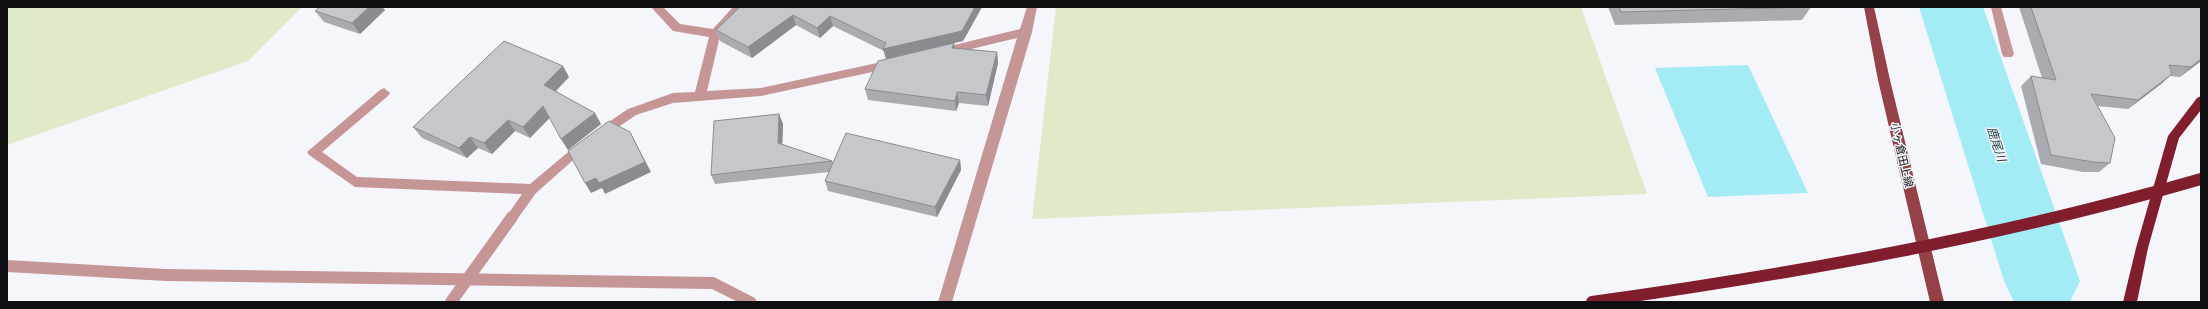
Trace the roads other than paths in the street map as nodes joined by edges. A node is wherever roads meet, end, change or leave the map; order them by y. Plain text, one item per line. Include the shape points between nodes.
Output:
1 (656, 7) edge
2 (739, 7) edge
3 (1032, 7) edge
4 (1869, 7) edge
5 (1996, 7) edge
6 (1026, 32) junction
7 (715, 34) junction
8 (2008, 54) dead end
9 (928, 55) edge
10 (906, 60) edge
11 (384, 93) dead end
12 (700, 95) junction
13 (2201, 101) edge
14 (2201, 179) edge
15 (532, 189) junction
16 (7, 266) edge
17 (451, 302) edge
18 (750, 302) edge
19 (945, 302) edge
20 (1592, 302) edge
21 (1936, 302) edge
22 (2130, 302) edge

1 - 7 street via 677,28
2 - 7 street
3 - 6 street
4 - 21 main road, 小ヶ倉田上線
5 - 8 street
6 - 9 street
6 - 19 street
7 - 12 street
10 - 12 street via 762,92
11 - 15 street via 313,152 355,182
12 - 15 street via 673,98 632,112 576,151
13 - 22 highway via 2174,136 2142,248
14 - 20 highway, bridge via 2014,230 1783,274
15 - 17 street, bridge
16 - 18 street via 166,275 714,283

